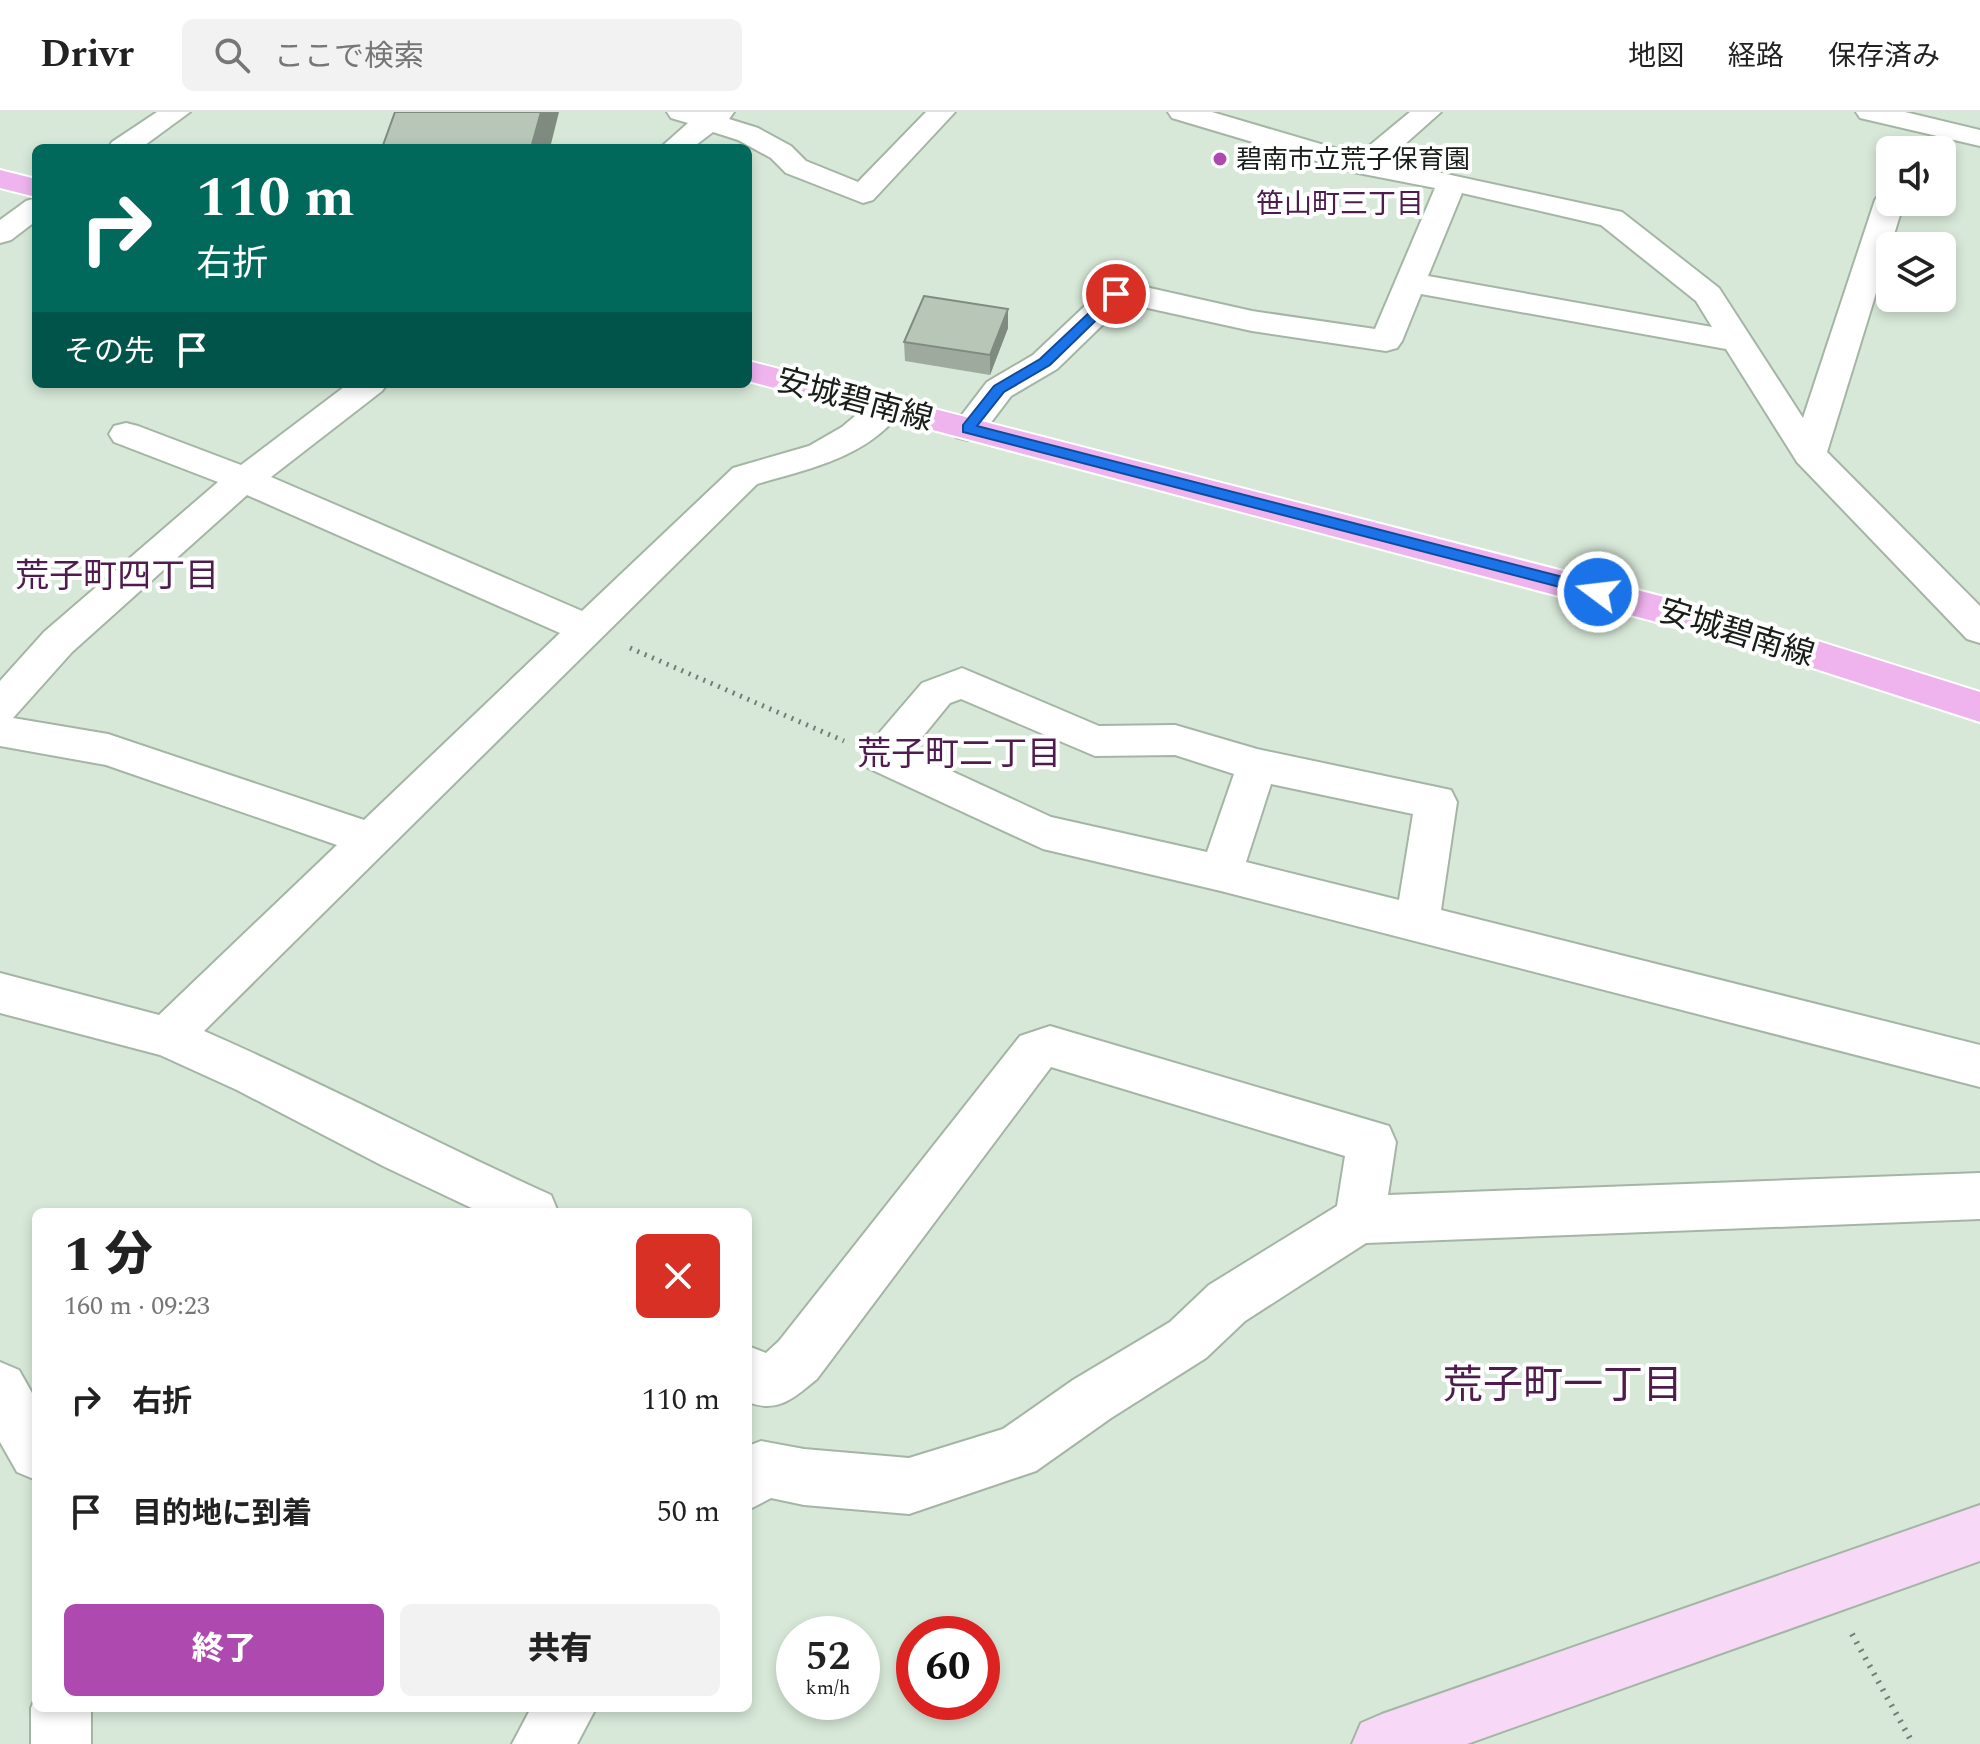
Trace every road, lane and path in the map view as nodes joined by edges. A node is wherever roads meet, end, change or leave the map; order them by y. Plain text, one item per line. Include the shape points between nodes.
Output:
1 (176, 112) edge
2 (681, 112) edge
3 (941, 112) edge
4 (1182, 112) edge
5 (1427, 112) edge
6 (1870, 112) edge
7 (715, 117) edge
8 (1917, 117) edge
9 (1911, 136) edge
10 (1980, 138) edge
11 (128, 144) edge
12 (679, 144) edge
13 (1363, 166) junction
14 (0, 179) edge
15 (1452, 182) junction
16 (32, 187) edge
17 (32, 210) edge
18 (1885, 216) edge
19 (0, 234) edge
20 (1413, 283) junction
21 (1737, 341) junction
22 (752, 372) edge
23 (365, 388) edge
24 (887, 407) junction
25 (968, 429) junction
26 (126, 434) dead end
27 (1809, 454) junction
28 (246, 480) junction
29 (587, 629) junction
30 (1980, 629) edge
31 (0, 707) edge
32 (1980, 707) edge
33 (0, 731) edge
34 (882, 757) junction
35 (1257, 765) junction
36 (371, 839) junction
37 (1221, 873) junction
38 (1417, 922) junction
39 (0, 993) edge
40 (167, 1037) junction
41 (1980, 1066) edge
42 (1980, 1196) edge
43 (524, 1208) edge
44 (1359, 1220) junction
45 (752, 1376) edge
46 (0, 1389) edge
47 (32, 1446) edge
48 (752, 1478) edge
49 (1980, 1533) edge
50 (1826, 1587) junction
51 (61, 1712) edge
52 (563, 1712) edge
53 (61, 1744) edge
54 (542, 1744) edge
55 (1382, 1744) edge
56 (1913, 1744) edge

1 - 11 street
2 - 7 street
3 - 7 street via 863,194 796,167 781,152
4 - 13 street
5 - 13 street
6 - 8 street
7 - 12 street
8 - 9 street
8 - 10 street
13 - 15 street
14 - 16 main road
15 - 20 street
15 - 21 street via 1611,218 1708,295
17 - 19 street
18 - 27 street
20 - 21 street
20 - 25 street via 1386,341 1116,294 1045,362 999,389
21 - 27 street
22 - 24 main road, 安城碧南線
23 - 28 street
24 - 25 main road, 安城碧南線
24 - 29 street via 821,454 745,476
25 - 32 main road, 安城碧南線 via 1723,626
26 - 28 street
27 - 30 street
28 - 29 street
28 - 31 street via 58,642
29 - 34 path
29 - 36 street
33 - 36 street via 108,750
34 - 35 street via 936,693 962,683 1095,741 1175,740
34 - 37 street via 1043,832
35 - 37 street
35 - 38 street via 1436,802
36 - 40 street
37 - 38 street
38 - 41 street
39 - 40 street
40 - 43 street
42 - 44 street
44 - 45 street via 1372,1142 1050,1046 1036,1051 798,1360 774,1381
44 - 48 street via 1227,1303 1188,1340 1017,1452 909,1486 761,1468
46 - 47 street
49 - 50 street
50 - 55 street
50 - 56 path
51 - 53 street
52 - 54 street

